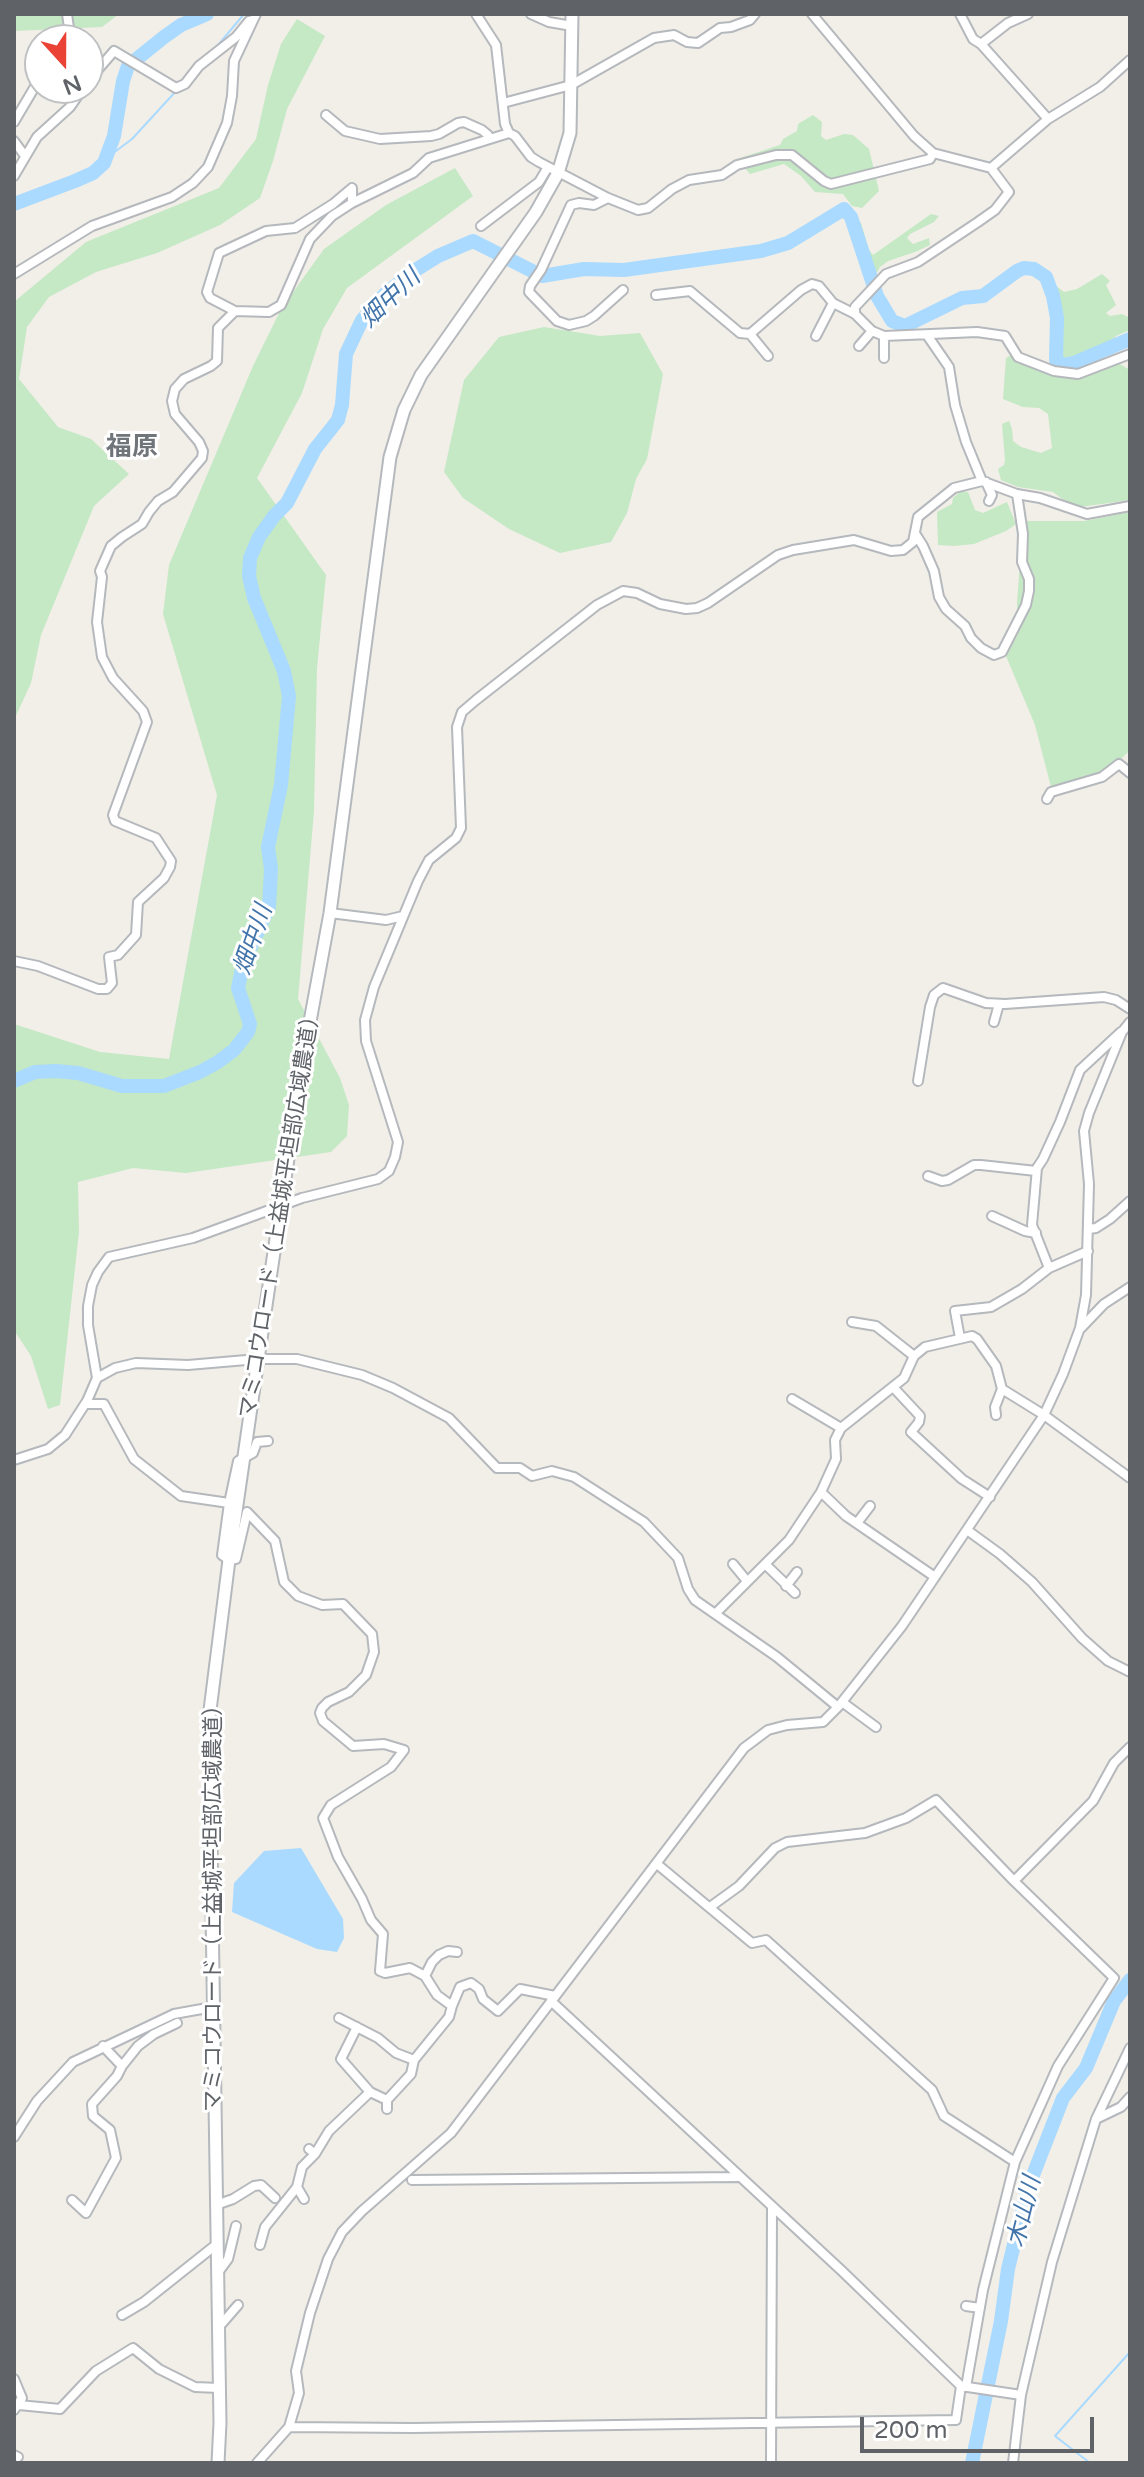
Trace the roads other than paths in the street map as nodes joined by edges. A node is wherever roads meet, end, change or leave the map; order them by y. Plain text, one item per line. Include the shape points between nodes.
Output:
1 (255, 14) edge
2 (476, 14) edge
3 (531, 14) edge
4 (755, 14) edge
5 (812, 14) edge
6 (960, 14) edge
7 (1028, 14) edge
8 (572, 20) edge
9 (981, 44) junction
10 (1130, 60) edge
11 (104, 63) edge
12 (571, 85) junction
13 (503, 103) junction
14 (25, 104) edge
15 (72, 104) edge
16 (326, 115) dead end
17 (1048, 119) junction
18 (14, 122) edge
19 (509, 133) junction
20 (489, 139) junction
21 (14, 141) edge
22 (933, 153) junction
23 (25, 156) junction
24 (991, 168) junction
25 (553, 170) junction
26 (14, 176) edge
27 (608, 198) junction
28 (352, 203) junction
29 (481, 226) dead end
30 (14, 274) edge
31 (623, 290) dead end
32 (656, 295) dead end
33 (833, 303) junction
34 (235, 311) junction
35 (855, 314) junction
36 (872, 331) junction
37 (750, 334) junction
38 (927, 335) junction
39 (816, 336) dead end
40 (884, 336) junction
41 (859, 346) dead end
42 (1130, 354) edge
43 (768, 356) dead end
44 (884, 358) dead end
45 (984, 482) junction
46 (1017, 494) junction
47 (989, 501) dead end
48 (1130, 506) edge
49 (916, 535) junction
50 (1130, 773) edge
51 (1047, 799) dead end
52 (330, 913) junction
53 (403, 916) junction
54 (14, 961) edge
55 (999, 1004) junction
56 (1130, 1009) edge
57 (994, 1022) dead end
58 (1130, 1023) edge
59 (1122, 1032) junction
60 (918, 1081) dead end
61 (1036, 1171) junction
62 (928, 1176) dead end
63 (1130, 1201) edge
64 (992, 1216) dead end
65 (1089, 1229) junction
66 (1036, 1233) junction
67 (1088, 1251) junction
68 (1049, 1268) junction
69 (1130, 1287) edge
70 (852, 1322) dead end
71 (1080, 1328) junction
72 (960, 1338) junction
73 (914, 1356) junction
74 (258, 1359) junction
75 (97, 1378) junction
76 (893, 1387) junction
77 (1002, 1389) junction
78 (792, 1399) dead end
79 (85, 1404) junction
80 (996, 1415) dead end
81 (1044, 1415) junction
82 (841, 1428) junction
83 (268, 1441) dead end
84 (244, 1457) junction
85 (14, 1460) edge
86 (1130, 1478) edge
87 (821, 1492) junction
88 (990, 1497) junction
89 (229, 1503) junction
90 (870, 1506) dead end
91 (857, 1523) junction
92 (967, 1530) junction
93 (229, 1560) junction
94 (733, 1564) dead end
95 (765, 1564) junction
96 (797, 1572) dead end
97 (935, 1577) junction
98 (747, 1581) junction
99 (786, 1586) junction
100 (795, 1593) dead end
101 (716, 1613) junction
102 (1130, 1672) edge
103 (840, 1704) junction
104 (876, 1727) dead end
105 (1130, 1747) edge
106 (657, 1864) junction
107 (1014, 1881) junction
108 (710, 1907) junction
109 (457, 1952) dead end
110 (425, 1976) junction
111 (553, 1999) junction
112 (452, 2006) junction
113 (213, 2007) junction
114 (339, 2018) dead end
115 (177, 2023) dead end
116 (357, 2027) junction
117 (103, 2046) junction
118 (1130, 2048) edge
119 (414, 2060) junction
120 (122, 2066) junction
121 (370, 2092) junction
122 (1130, 2097) edge
123 (1096, 2119) junction
124 (14, 2137) edge
125 (1015, 2162) junction
126 (740, 2177) junction
127 (412, 2180) dead end
128 (297, 2187) junction
129 (275, 2198) dead end
130 (304, 2199) dead end
131 (72, 2200) dead end
132 (216, 2205) junction
133 (772, 2207) junction
134 (236, 2226) dead end
135 (217, 2244) junction
136 (260, 2245) dead end
137 (217, 2274) junction
138 (238, 2305) dead end
139 (966, 2306) dead end
140 (980, 2308) junction
141 (122, 2315) dead end
142 (218, 2328) junction
143 (14, 2379) edge
144 (963, 2386) junction
145 (219, 2388) junction
146 (1021, 2395) junction
147 (17, 2408) edge
148 (771, 2424) junction
149 (289, 2427) junction
150 (218, 2463) edge
151 (257, 2463) edge
152 (771, 2463) edge
153 (1013, 2463) edge

1 - 11 street via 176,88 114,51
1 - 30 street via 234,61 227,123 208,167 172,197 92,226
2 - 13 street via 496,45
3 - 8 street via 549,22
4 - 12 street via 698,43 674,35 654,38
5 - 22 street
6 - 9 street
7 - 9 street
8 - 12 street, マミコウロード（上益城平坦部広域農道）
9 - 17 street
10 - 17 street via 1100,87
12 - 13 street
12 - 25 street, マミコウロード（上益城平坦部広域農道） via 570,133
13 - 19 street
14 - 18 street
15 - 23 street
16 - 20 street via 345,131 380,139 431,136 464,122
17 - 24 street
19 - 20 street
19 - 25 street via 531,157
20 - 28 street via 429,158 413,173
21 - 23 street
22 - 24 street
22 - 27 street via 930,159 831,184 784,153 737,165 722,175 689,180 645,210
23 - 26 street
24 - 35 street via 1009,192 995,210 918,262 886,274 855,307
25 - 27 street
25 - 29 street
25 - 52 street, マミコウロード（上益城平坦部広域農道） via 536,212 421,375 404,410 390,457
27 - 31 street via 594,205 571,205 529,292 557,321 569,325 594,316
28 - 34 street via 310,239 281,305 269,312
28 - 34 street via 352,188 295,228 266,231 219,253 207,292
32 - 37 street via 690,291 740,333
33 - 35 street
33 - 37 street via 812,284
33 - 39 street
34 - 54 street via 218,328 217,361 184,379 172,401 175,414 199,442 202,458 142,524 111,546 100,571 97,622 102,657 147,722 113,815 115,821 156,838 170,867 138,902 136,935 118,955 109,957 112,983 107,989
35 - 36 street
36 - 40 street
36 - 41 street
37 - 43 street
38 - 40 street
38 - 42 street via 1005,336 1018,357 1078,374
38 - 45 street via 949,367 966,442
40 - 44 street
45 - 46 street
45 - 47 street via 992,495
45 - 49 street via 954,488 929,507 918,517
46 - 48 street via 1087,514
46 - 49 street via 1029,591 1002,652 994,655 981,648 946,609
49 - 53 street via 903,550 854,540 778,555 697,608 660,604 623,591 597,605 462,712 457,727 461,828 429,860
50 - 51 street via 1119,764 1102,777 1051,792
52 - 53 street via 386,920
52 - 74 street, マミコウロード（上益城平坦部広域農道）
53 - 75 street, bridge via 365,1020 366,1041 398,1142 389,1171 378,1179 302,1198 193,1238 109,1257 92,1285 88,1306
55 - 56 street via 1104,997
55 - 57 street
55 - 60 street via 939,990 930,1007
58 - 59 street
59 - 61 street via 1080,1070
59 - 65 street via 1084,1131
61 - 62 street via 974,1165 948,1180
61 - 66 street
63 - 65 street
64 - 66 street
65 - 67 street
66 - 68 street
67 - 68 street
67 - 71 street
68 - 72 street via 991,1307 955,1311
69 - 71 street
70 - 73 street via 876,1326
71 - 81 street
72 - 73 street via 925,1347
72 - 77 street via 977,1339 996,1366
73 - 76 street via 904,1378
74 - 75 street via 136,1363
74 - 84 street, マミコウロード（上益城平坦部広域農道）
74 - 101 street via 297,1359 362,1375 449,1418 497,1468 574,1477 644,1522 678,1558 695,1600
75 - 79 street
76 - 82 street
76 - 88 street via 920,1416 911,1432
77 - 80 street
77 - 81 street
78 - 82 street
79 - 85 street via 65,1435 48,1449
79 - 89 street via 104,1404 134,1459 181,1496
81 - 86 street
81 - 88 street
82 - 87 street via 835,1440 836,1459
83 - 84 street via 257,1442 253,1453
84 - 89 street via 238,1461
84 - 93 street, マミコウロード（上益城平坦部広域農道）
87 - 91 street
87 - 95 street via 789,1540
88 - 92 street
89 - 93 street via 222,1555
90 - 91 street
91 - 97 street
92 - 97 street
92 - 102 street via 1032,1582 1108,1661
93 - 110 street via 236,1559 247,1512 275,1541 284,1582 298,1596 322,1605 343,1604 372,1634 374,1652 366,1675 320,1713 353,1746 384,1744 404,1750 391,1767 331,1805 323,1818 338,1857 383,1934 380,1971 410,1968
93 - 113 street, マミコウロード（上益城平坦部広域農道） via 209,1718
94 - 98 street
95 - 98 street
95 - 99 street
96 - 99 street
97 - 103 street
98 - 101 street
99 - 100 street
101 - 103 street
103 - 104 street
103 - 106 street via 823,1722 768,1730 744,1748
105 - 107 street via 1114,1763 1093,1801
106 - 108 street
106 - 111 street
107 - 108 street via 936,1800 865,1833 787,1842
107 - 125 street via 1114,1978 1058,2066
108 - 125 street via 752,1943 766,1940 932,2090 944,2116
109 - 110 street via 439,1955
110 - 112 street
111 - 112 street via 520,1989 499,2014 471,1983 460,1987
111 - 126 street
111 - 149 street via 451,2133 342,2232 310,2313
112 - 119 street
113 - 117 street via 174,2014
113 - 132 street, マミコウロード（上益城平坦部広域農道）
114 - 116 street
115 - 120 street via 138,2046
116 - 119 street
116 - 121 street via 341,2059
117 - 120 street
117 - 124 street via 73,2062 37,2101
118 - 123 street
119 - 121 street via 411,2074 387,2104
120 - 131 street via 92,2104 93,2116 110,2130 116,2158 86,2213
121 - 128 street via 312,2151
122 - 123 street
123 - 146 street via 1052,2262
125 - 140 street
126 - 127 street
126 - 133 street
128 - 130 street
128 - 136 street via 265,2227
129 - 132 street via 261,2185
132 - 135 street, マミコウロード（上益城平坦部広域農道）
133 - 144 street
133 - 148 street
134 - 137 street via 228,2259
135 - 137 street, マミコウロード（上益城平坦部広域農道）
135 - 141 street
137 - 142 street, マミコウロード（上益城平坦部広域農道）
138 - 142 street
139 - 140 street
140 - 144 street
142 - 145 street, マミコウロード（上益城平坦部広域農道）
143 - 147 street via 22,2398
144 - 146 street
144 - 148 street via 956,2420
145 - 147 street via 195,2387 133,2348 96,2371 60,2409
145 - 150 street, マミコウロード（上益城平坦部広域農道）
146 - 153 street
148 - 149 street
148 - 152 street
149 - 151 street

